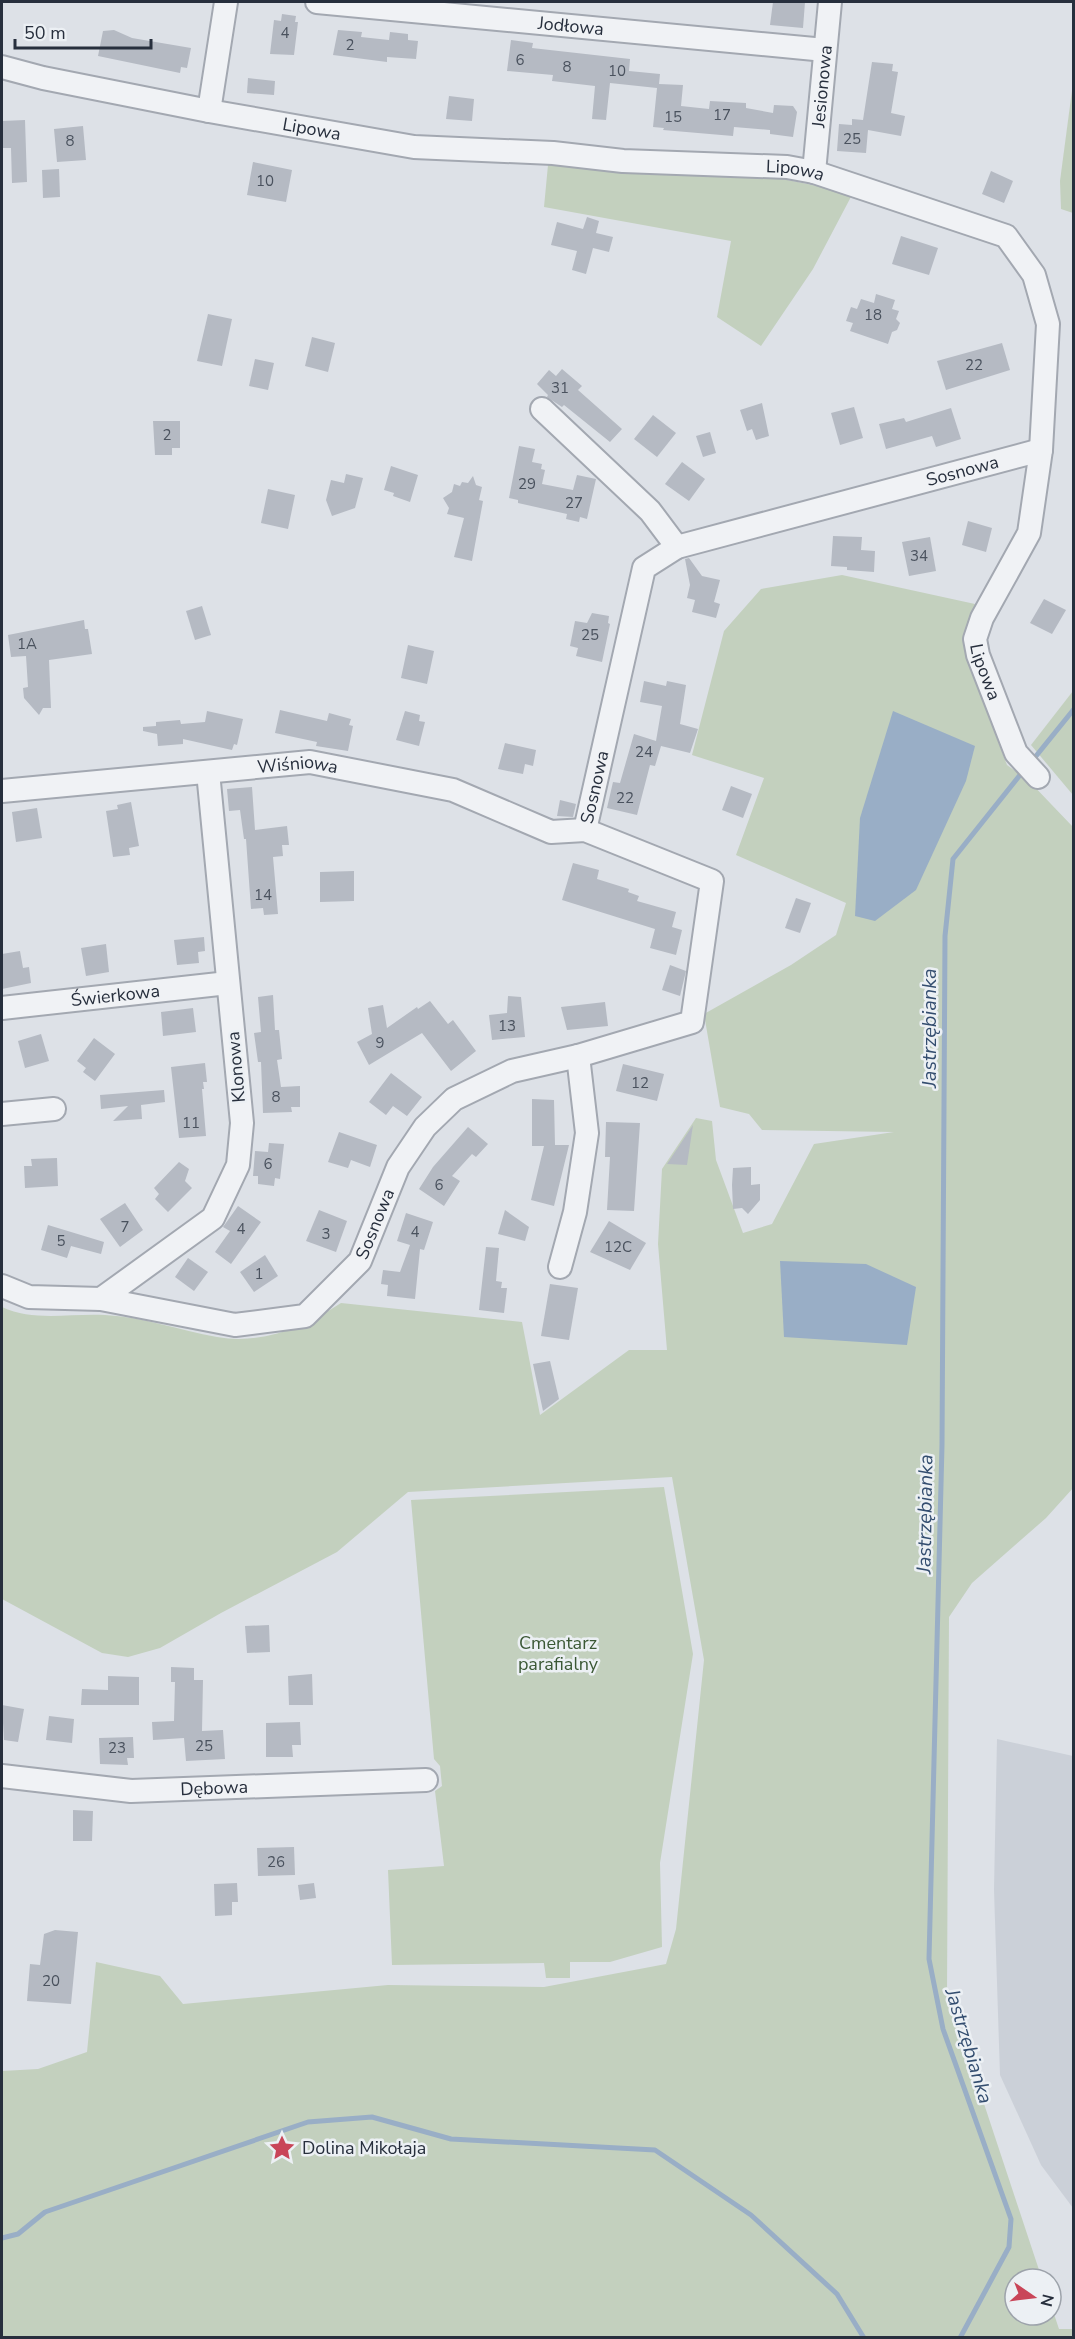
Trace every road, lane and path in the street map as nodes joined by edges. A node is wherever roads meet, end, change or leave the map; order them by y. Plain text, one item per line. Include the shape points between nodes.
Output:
1 (225, 2) edge
2 (317, 2) edge
3 (830, 2) edge
4 (825, 50) junction
5 (2, 67) edge
6 (209, 111) junction
7 (814, 172) junction
8 (542, 409) dead end
9 (1041, 450) junction
10 (677, 548) junction
11 (208, 772) junction
12 (1038, 777) dead end
13 (2, 790) edge
14 (585, 830) junction
15 (228, 983) junction
16 (2, 1008) edge
17 (578, 1056) junction
18 (54, 1109) dead end
19 (2, 1114) edge
20 (560, 1267) dead end
21 (2, 1286) edge
22 (101, 1299) junction
23 (2, 1776) edge
24 (426, 1780) dead end

1 - 6 street
2 - 4 street, Jodłowa
3 - 4 street, Jesionowa
4 - 7 street, Jesionowa
5 - 6 street, Lipowa
6 - 7 street, Lipowa via 414,147 787,167
7 - 9 street, Lipowa via 1006,236 1034,275 1048,324
8 - 10 street via 650,511
9 - 10 street, Sosnowa
9 - 12 street, Lipowa via 1029,533 982,618 975,639 1016,753
10 - 14 street, Sosnowa via 644,568
11 - 13 street, Wiśniowa
11 - 14 street, Wiśniowa via 310,762 453,790 551,832
11 - 15 street, Klonowa
14 - 17 street, Sosnowa via 712,881 692,1022
15 - 16 street, Świerkowa
15 - 22 street, Klonowa via 242,1123 238,1165 213,1218
17 - 20 street via 587,1133 575,1212
17 - 22 street, Sosnowa via 512,1071 453,1099 425,1127 398,1167 360,1261 305,1316 235,1325
18 - 19 street
21 - 22 street, Sosnowa via 29,1297
23 - 24 street, Dębowa via 131,1791

